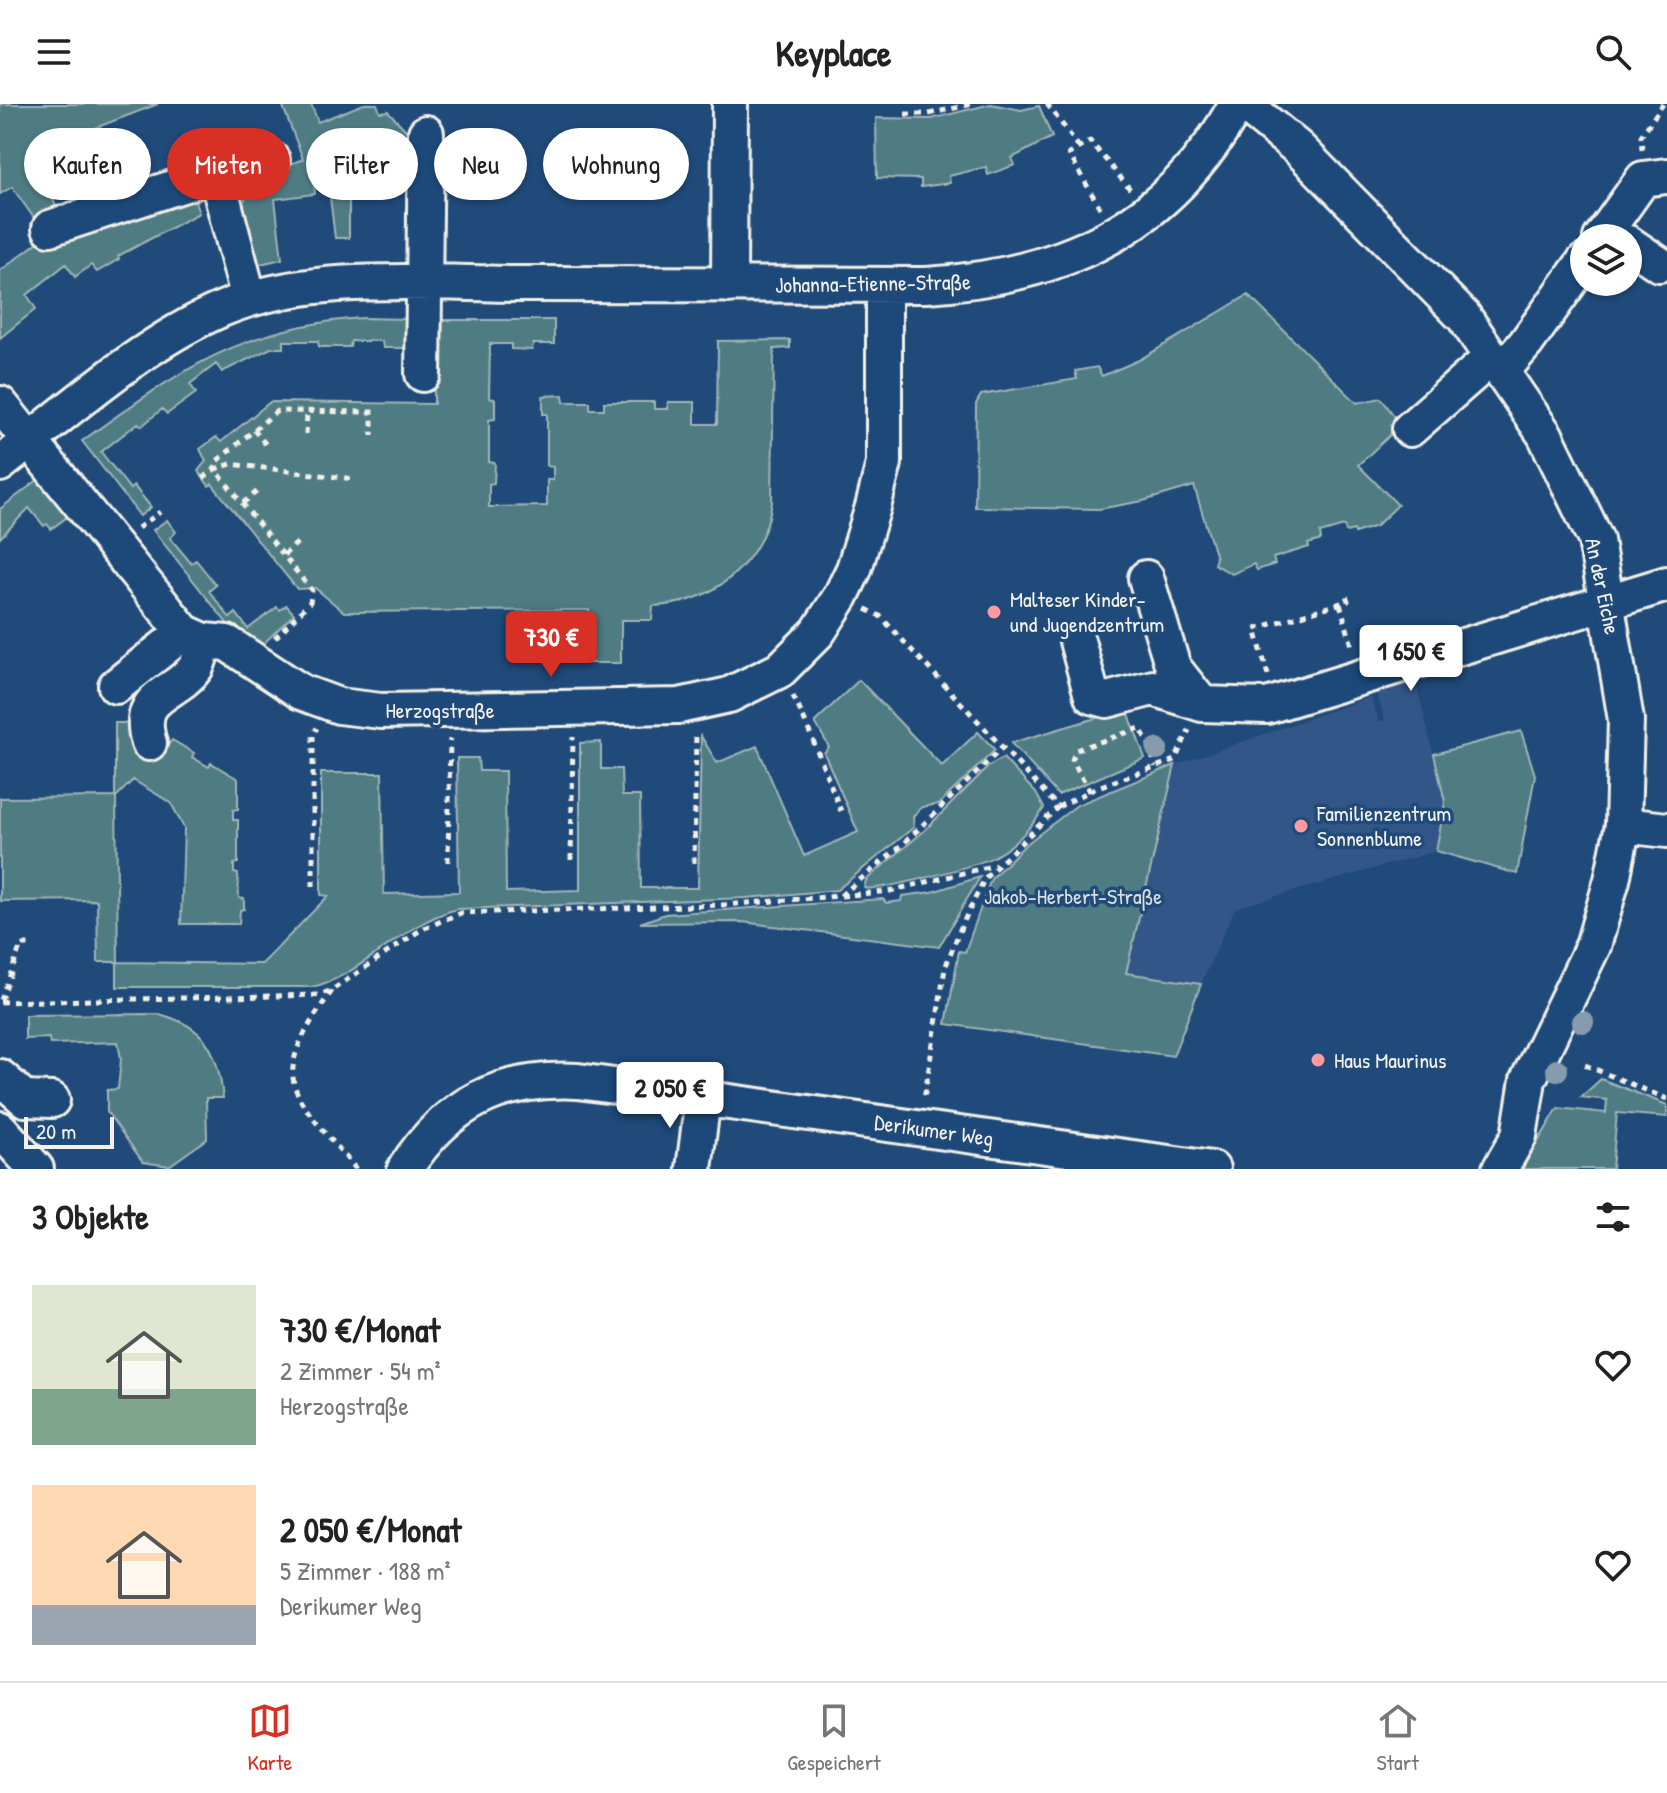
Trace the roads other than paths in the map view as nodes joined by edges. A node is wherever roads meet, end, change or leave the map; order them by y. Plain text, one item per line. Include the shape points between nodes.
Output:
1 (730, 104) edge
2 (1237, 104) edge
3 (1244, 104) edge
4 (426, 133) dead end
5 (1655, 178) edge
6 (167, 190) edge
7 (223, 200) edge
8 (1623, 224) edge
9 (50, 228) dead end
10 (1642, 254) edge
11 (1659, 264) dead end
12 (1570, 282) edge
13 (424, 283) junction
14 (729, 285) junction
15 (884, 285) junction
16 (249, 299) junction
17 (1490, 356) junction
18 (423, 374) dead end
19 (0, 404) edge
20 (1407, 417) dead end
21 (31, 440) junction
22 (0, 464) edge
23 (1146, 578) dead end
24 (1667, 584) edge
25 (1608, 601) junction
26 (194, 637) junction
27 (1077, 641) dead end
28 (116, 686) dead end
29 (1202, 704) junction
30 (149, 743) dead end
31 (1623, 825) junction
32 (1667, 830) edge
33 (0, 1077) edge
34 (703, 1098) junction
35 (52, 1100) dead end
36 (0, 1129) edge
37 (1172, 1166) edge
38 (36, 1169) edge
39 (405, 1169) edge
40 (694, 1169) edge
41 (1212, 1169) edge
42 (1500, 1169) edge

1 - 14 street
2 - 15 street, Johanna-Etienne-Straße via 1214,145 1149,211 1077,256 990,279
3 - 17 street, An der Eiche via 1298,148 1464,317
4 - 13 street
5 - 8 street
6 - 9 street
7 - 16 street
10 - 11 street
12 - 17 street via 1526,343
13 - 14 street, Johanna-Etienne-Straße
13 - 16 street, Johanna-Etienne-Straße via 303,289
13 - 18 street
14 - 15 street, Johanna-Etienne-Straße
15 - 26 street, Herzogstraße via 884,463 854,569 841,596 818,632 780,670 729,695 679,706 381,711 301,692 227,643
16 - 21 street, Johanna-Etienne-Straße via 198,321 136,361
17 - 20 street
17 - 25 street, An der Eiche via 1545,435 1575,491 1596,540
19 - 21 street
21 - 22 street, Johanna-Etienne-Straße
21 - 26 street
23 - 29 street via 1173,667
24 - 25 street
25 - 29 street via 1277,703
25 - 31 street, An der Eiche via 1626,720
26 - 28 street
26 - 30 street via 196,666 155,700 146,715
27 - 29 street via 1092,696 1107,700 1153,688
31 - 32 street
31 - 42 street, An der Eiche via 1593,946 1528,1080 1519,1136
33 - 35 street via 25,1099
34 - 37 street, Derikumer Weg
34 - 39 street, Derikumer Weg via 578,1081 524,1081 495,1090 450,1116
34 - 40 street
36 - 38 street
37 - 41 street, Derikumer Weg

